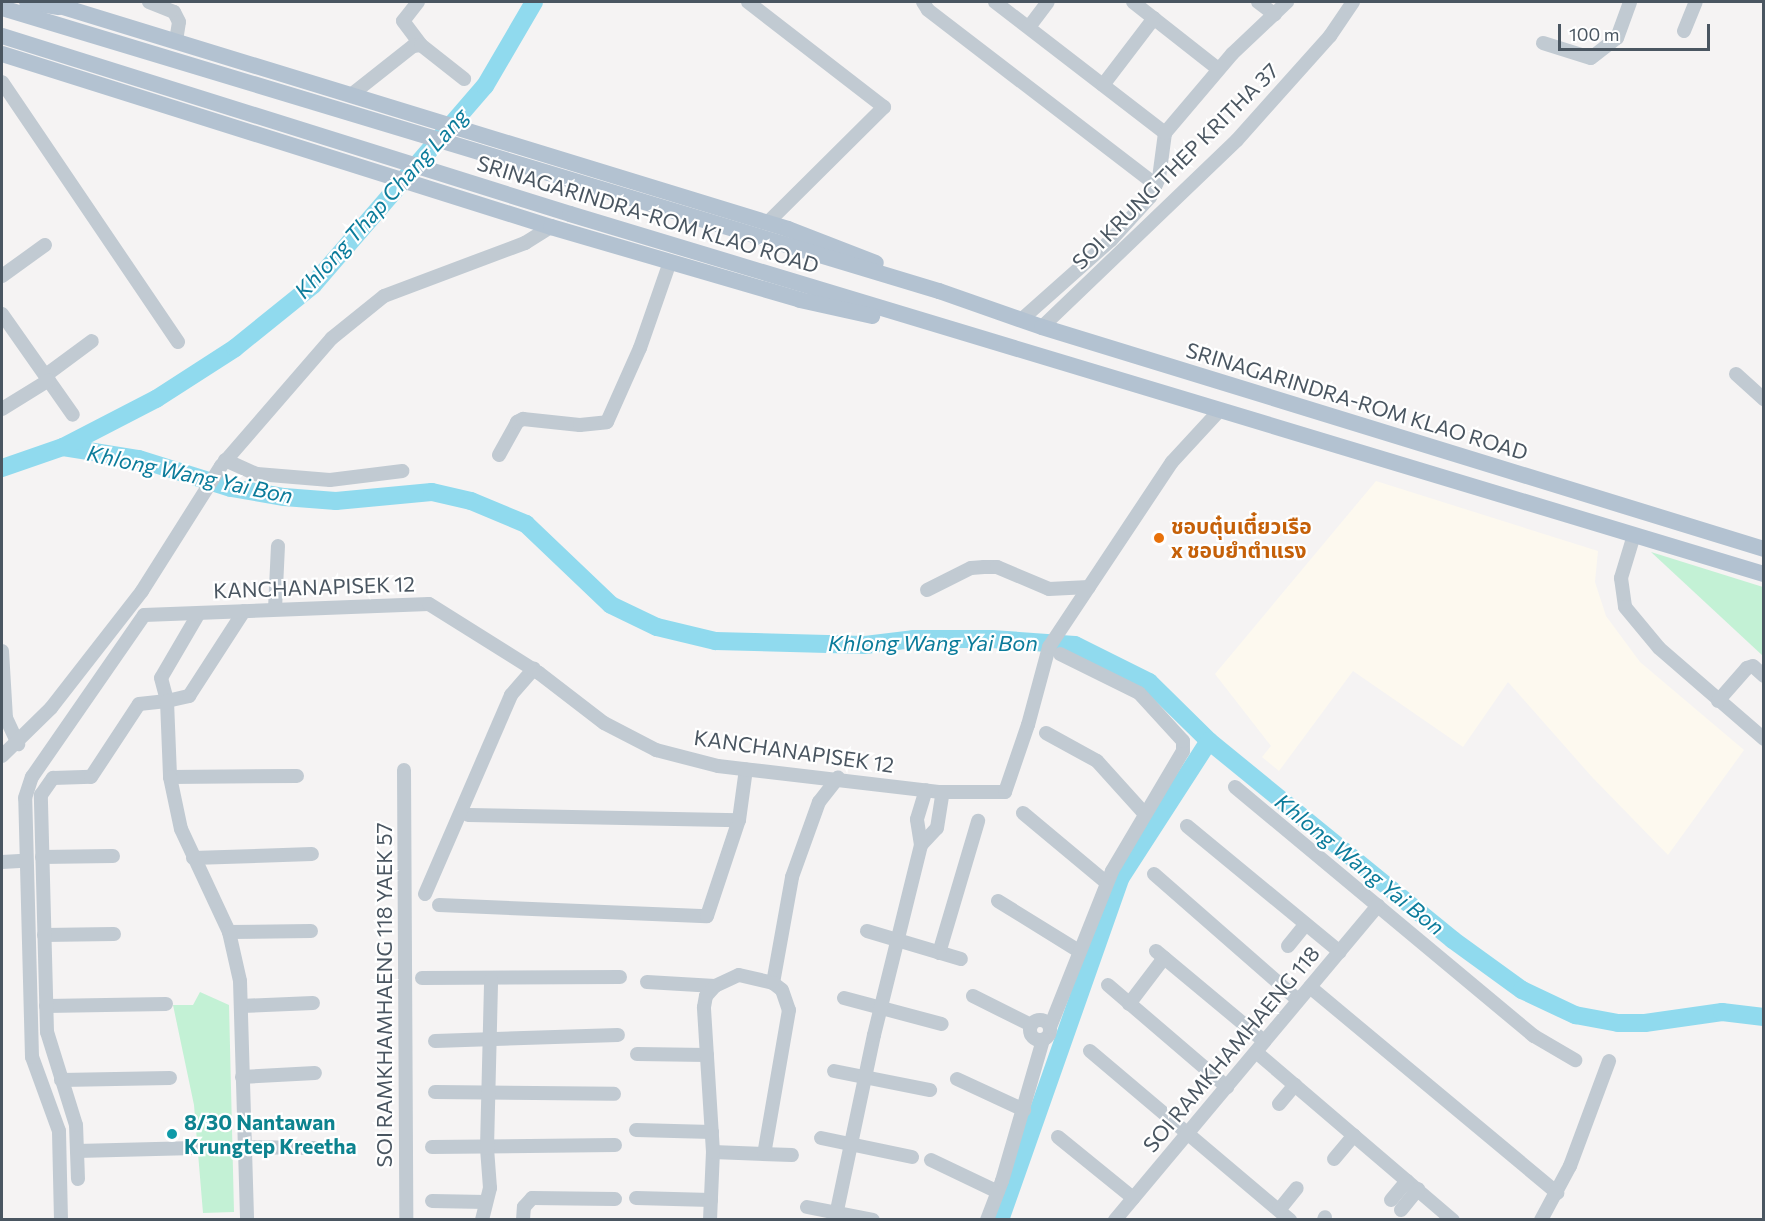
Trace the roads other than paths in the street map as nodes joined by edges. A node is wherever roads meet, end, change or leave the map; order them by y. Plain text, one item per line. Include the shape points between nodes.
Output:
1 (27, 2) edge
2 (47, 2) edge
3 (150, 2) edge
4 (418, 2) edge
5 (748, 2) edge
6 (923, 2) edge
7 (995, 2) edge
8 (1048, 2) edge
9 (1133, 2) edge
10 (1258, 2) edge
11 (1287, 2) edge
12 (1353, 2) edge
13 (1630, 2) edge
14 (1696, 2) edge
15 (2, 8) edge
16 (75, 10) junction
17 (1275, 15) junction
18 (1154, 18) junction
19 (1029, 27) junction
20 (1684, 31) dead end
21 (2, 36) edge
22 (177, 41) junction
23 (1543, 43) dead end
24 (421, 45) junction
25 (2, 52) edge
26 (1218, 69) junction
27 (464, 79) dead end
28 (2, 82) edge
29 (1103, 85) junction
30 (351, 95) junction
31 (1165, 133) junction
32 (1156, 185) junction
33 (767, 223) junction
34 (552, 227) junction
35 (45, 245) dead end
36 (670, 262) junction
37 (2, 276) edge
38 (939, 291) junction
39 (3, 318) edge
40 (1022, 320) junction
41 (938, 326) junction
42 (1042, 327) junction
43 (92, 341) dead end
44 (178, 342) dead end
45 (1736, 374) dead end
46 (47, 378) junction
47 (1764, 399) edge
48 (2, 409) edge
49 (1220, 410) junction
50 (73, 415) dead end
51 (499, 454) dead end
52 (223, 463) junction
53 (402, 471) dead end
54 (1634, 535) junction
55 (278, 546) dead end
56 (1764, 549) edge
57 (1764, 574) edge
58 (1089, 587) junction
59 (927, 590) dead end
60 (275, 609) junction
61 (244, 611) junction
62 (200, 613) junction
63 (2, 651) edge
64 (1054, 651) junction
65 (534, 669) junction
66 (1764, 676) edge
67 (166, 700) junction
68 (1718, 701) junction
69 (1046, 733) dead end
70 (1764, 740) edge
71 (18, 744) junction
72 (2, 756) edge
73 (746, 769) junction
74 (404, 770) dead end
75 (297, 776) dead end
76 (170, 777) junction
77 (838, 778) junction
78 (1235, 787) dead end
79 (926, 790) junction
80 (943, 792) junction
81 (1023, 813) dead end
82 (1144, 813) junction
83 (468, 815) dead end
84 (739, 820) junction
85 (978, 821) dead end
86 (1187, 826) dead end
87 (921, 845) junction
88 (312, 854) dead end
89 (113, 856) dead end
90 (42, 857) junction
91 (193, 858) junction
92 (24, 861) junction
93 (2, 862) edge
94 (1154, 874) dead end
95 (1107, 883) junction
96 (425, 894) dead end
97 (998, 901) dead end
98 (439, 905) dead end
99 (1378, 906) junction
100 (1306, 924) junction
101 (311, 931) dead end
102 (867, 931) dead end
103 (229, 932) junction
104 (114, 934) dead end
105 (44, 935) junction
106 (897, 940) junction
107 (1288, 946) dead end
108 (1079, 951) junction
109 (1340, 952) junction
110 (939, 953) junction
111 (960, 959) dead end
112 (620, 977) dead end
113 (423, 978) dead end
114 (491, 980) junction
115 (647, 982) dead end
116 (774, 983) junction
117 (1108, 985) dead end
118 (714, 986) junction
119 (1310, 987) junction
120 (974, 996) dead end
121 (844, 998) dead end
122 (1298, 1000) junction
123 (313, 1003) dead end
124 (166, 1004) dead end
125 (1129, 1004) junction
126 (46, 1006) junction
127 (241, 1006) junction
128 (880, 1008) junction
129 (942, 1024) dead end
130 (1030, 1025) junction
131 (1050, 1027) junction
132 (618, 1035) dead end
133 (489, 1040) junction
134 (1043, 1040) junction
135 (435, 1041) dead end
136 (1260, 1047) junction
137 (1090, 1051) dead end
138 (637, 1054) dead end
139 (707, 1055) junction
140 (1575, 1060) dead end
141 (1609, 1061) dead end
142 (834, 1071) dead end
143 (315, 1073) dead end
144 (242, 1077) junction
145 (865, 1077) junction
146 (170, 1078) dead end
147 (957, 1078) dead end
148 (61, 1080) junction
149 (1295, 1085) junction
150 (1227, 1087) junction
151 (930, 1090) dead end
152 (435, 1092) dead end
153 (488, 1092) junction
154 (614, 1094) dead end
155 (1280, 1104) dead end
156 (1024, 1110) junction
157 (636, 1130) dead end
158 (712, 1132) junction
159 (1188, 1134) junction
160 (1354, 1135) junction
161 (1058, 1137) dead end
162 (821, 1138) dead end
163 (851, 1144) junction
164 (615, 1145) dead end
165 (432, 1146) dead end
166 (244, 1147) junction
167 (195, 1148) dead end
168 (318, 1148) dead end
169 (487, 1148) junction
170 (77, 1151) junction
171 (713, 1152) junction
172 (764, 1154) junction
173 (792, 1155) dead end
174 (912, 1157) dead end
175 (1334, 1159) dead end
176 (931, 1160) dead end
177 (78, 1179) dead end
178 (1412, 1185) junction
179 (1297, 1188) dead end
180 (998, 1192) junction
181 (1557, 1193) junction
182 (636, 1198) dead end
183 (1133, 1198) junction
184 (615, 1199) dead end
185 (711, 1200) junction
186 (432, 1201) dead end
187 (486, 1202) junction
188 (1396, 1205) dead end
189 (807, 1207) dead end
190 (1279, 1210) junction
191 (836, 1216) edge
192 (61, 1220) edge
193 (247, 1220) edge
194 (406, 1220) edge
195 (482, 1220) edge
196 (523, 1220) edge
197 (710, 1220) edge
198 (873, 1220) edge
199 (987, 1220) edge
200 (1115, 1220) edge
201 (1290, 1220) edge
202 (1453, 1220) edge
203 (1541, 1220) edge

1 - 16 main road
2 - 16 main road
3 - 22 street via 174,12 179,22
4 - 24 street via 403,21
5 - 33 street via 884,107
6 - 32 street via 928,10
7 - 19 street
8 - 19 street
9 - 18 street
10 - 17 street
11 - 17 street
12 - 42 street, SOI KRUNG THEP KRITHA 37 via 1330,36 1237,140
13 - 23 street via 1617,38 1592,58
14 - 20 street
15 - 38 main road, SRINAGARINDRA-ROM KLAO ROAD
16 - 22 main road, SRINAGARINDRA-ROM KLAO ROAD
17 - 26 street
18 - 26 street
18 - 29 street
19 - 29 street
21 - 41 main road, SRINAGARINDRA-ROM KLAO ROAD
22 - 30 main road, SRINAGARINDRA-ROM KLAO ROAD
24 - 27 street
24 - 30 street via 413,46
25 - 34 main road, SRINAGARINDRA-ROM KLAO ROAD
26 - 31 street
28 - 44 street
29 - 31 street
30 - 33 main road, SRINAGARINDRA-ROM KLAO ROAD
31 - 32 street
32 - 40 street via 1111,240
33 - 38 main road, SRINAGARINDRA-ROM KLAO ROAD
34 - 36 main road, SRINAGARINDRA-ROM KLAO ROAD
34 - 52 street via 525,243 371,303 332,338
35 - 37 street
36 - 41 main road, SRINAGARINDRA-ROM KLAO ROAD via 800,300
36 - 51 street via 640,348 607,422 580,425 523,419 517,422
38 - 40 main road, SRINAGARINDRA-ROM KLAO ROAD
39 - 46 street
40 - 42 main road, SRINAGARINDRA-ROM KLAO ROAD
41 - 49 main road, SRINAGARINDRA-ROM KLAO ROAD
42 - 56 main road, SRINAGARINDRA-ROM KLAO ROAD
43 - 46 street
45 - 47 street
46 - 48 street
46 - 50 street
49 - 54 main road, SRINAGARINDRA-ROM KLAO ROAD
49 - 58 street via 1172,462
52 - 53 street via 257,474 330,480
52 - 71 street via 142,591
54 - 57 main road, SRINAGARINDRA-ROM KLAO ROAD
54 - 68 street via 1621,578 1625,607 1659,648
55 - 60 street
58 - 59 street via 1048,589 997,567 984,567 971,568
58 - 64 street via 1065,622
60 - 61 street, KANCHANAPISEK 12
60 - 65 street, KANCHANAPISEK 12 via 429,604
61 - 62 street, KANCHANAPISEK 12
61 - 67 street via 189,696
62 - 67 street via 161,678
62 - 92 street, KANCHANAPISEK 12 via 144,615 32,777 25,798
63 - 71 street via 6,718
64 - 80 street, KANCHANAPISEK 12 via 1005,792
64 - 82 street via 1139,693 1183,741 1182,755
65 - 73 street, KANCHANAPISEK 12 via 604,723 656,750
65 - 96 street via 511,694
66 - 68 street via 1754,666 1746,668
67 - 76 street
67 - 90 street via 139,704 91,777 53,778 41,795
68 - 70 street
69 - 82 street via 1097,761
71 - 72 street
73 - 77 street, KANCHANAPISEK 12
73 - 84 street
74 - 194 street, SOI RAMKHAMHAENG 118 YAEK 57
75 - 76 street
76 - 91 street via 181,829
77 - 79 street, KANCHANAPISEK 12
77 - 116 street via 819,802 792,877
78 - 99 street
79 - 80 street, KANCHANAPISEK 12
79 - 87 street via 917,819
80 - 87 street via 937,828
81 - 95 street
82 - 95 street
83 - 84 street
84 - 98 street via 707,916
85 - 110 street
86 - 100 street
87 - 106 street
88 - 91 street
89 - 90 street
90 - 105 street
91 - 103 street
92 - 93 street
92 - 192 street, KANCHANAPISEK 12 via 32,1057 59,1131
94 - 122 street
95 - 108 street
97 - 108 street
99 - 109 street, SOI RAMKHAMHAENG 118
99 - 140 street via 1534,1036
100 - 107 street
100 - 109 street
101 - 103 street
102 - 106 street
103 - 127 street via 240,981
104 - 105 street
105 - 126 street
106 - 110 street
106 - 128 street
108 - 131 street
109 - 119 street, SOI RAMKHAMHAENG 118
110 - 111 street
112 - 114 street
113 - 114 street
114 - 133 street
115 - 118 street
116 - 118 street via 739,975
116 - 172 street via 782,990 789,1010
117 - 125 street
118 - 139 street via 704,1007
119 - 122 street, SOI RAMKHAMHAENG 118
119 - 181 street
120 - 130 street
121 - 128 street
122 - 136 street, SOI RAMKHAMHAENG 118
123 - 127 street
124 - 126 street
125 - 136 street via 1160,955
125 - 150 street
126 - 148 street via 47,1032
127 - 144 street
128 - 129 street
128 - 145 street
130 - 131 street via 1037,1020
130 - 134 street via 1035,1039
131 - 134 street
132 - 133 street
133 - 135 street
133 - 153 street
134 - 156 street
136 - 149 street
136 - 150 street, SOI RAMKHAMHAENG 118
137 - 159 street
138 - 139 street
139 - 158 street
141 - 181 street
142 - 145 street
143 - 144 street
144 - 166 street
145 - 151 street
145 - 163 street
146 - 148 street
147 - 156 street
148 - 170 street via 76,1125
149 - 155 street
149 - 160 street
150 - 159 street, SOI RAMKHAMHAENG 118
152 - 153 street
153 - 154 street
153 - 169 street
156 - 180 street
157 - 158 street
158 - 171 street
159 - 183 street, SOI RAMKHAMHAENG 118
159 - 190 street
160 - 175 street
160 - 178 street
161 - 183 street
162 - 163 street
163 - 174 street
163 - 191 street
164 - 169 street
165 - 169 street
166 - 168 street
166 - 193 street
167 - 170 street
169 - 187 street via 490,1188
170 - 177 street
171 - 172 street
171 - 185 street
172 - 173 street
176 - 180 street
178 - 188 street
178 - 202 street
179 - 190 street
180 - 199 street
181 - 203 street
182 - 185 street
183 - 200 street, SOI RAMKHAMHAENG 118
184 - 196 street via 532,1198 524,1207
185 - 197 street
186 - 187 street
187 - 195 street
189 - 191 street
190 - 201 street
191 - 198 street

